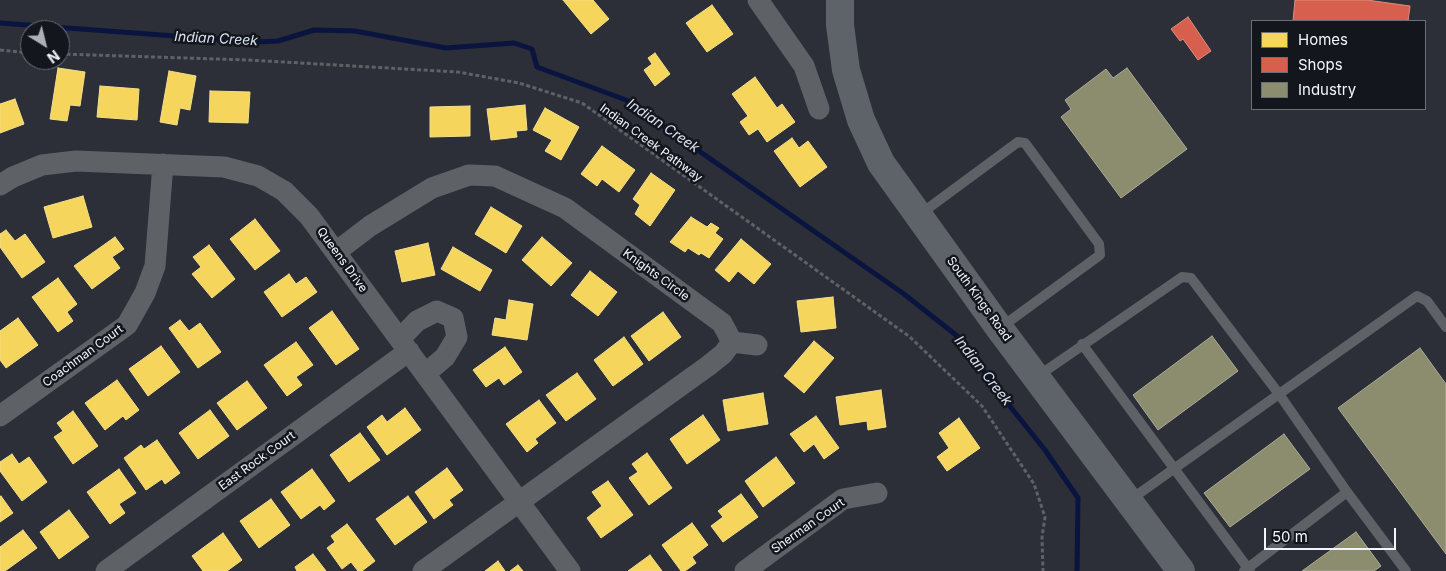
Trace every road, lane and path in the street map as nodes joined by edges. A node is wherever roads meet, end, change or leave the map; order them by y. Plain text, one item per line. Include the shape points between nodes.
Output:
1 (758, 0) edge
2 (840, 0) edge
3 (0, 50) edge
4 (20, 52) edge
5 (70, 54) edge
6 (819, 109) dead end
7 (163, 164) junction
8 (0, 186) edge
9 (918, 216) junction
10 (336, 252) junction
11 (1446, 327) edge
12 (1000, 329) junction
13 (732, 342) junction
14 (1082, 344) junction
15 (404, 345) junction
16 (757, 345) dead end
17 (425, 374) junction
18 (1037, 377) junction
19 (1279, 394) junction
20 (0, 416) edge
21 (1174, 468) junction
22 (1347, 492) junction
23 (877, 493) dead end
24 (1129, 500) junction
25 (519, 502) junction
26 (1247, 570) edge
27 (106, 571) edge
28 (423, 571) edge
29 (570, 571) edge
30 (745, 571) edge
31 (1043, 571) edge
32 (1181, 571) edge
33 (1406, 571) edge

1 - 6 street via 804,66
2 - 9 main road, South Kings Road via 846,70 861,120 881,163
3 - 4 path
5 - 31 path, Indian Creek Pathway via 458,72 519,83 582,104 910,337 982,406 1034,484 1045,517
7 - 8 street, Queens Drive via 76,161 42,165
7 - 10 street, Queens Drive via 224,167 258,176 297,204
7 - 20 street, Coachman Court via 155,266 145,293 127,325
9 - 12 main road, South Kings Road
9 - 12 lane via 1018,142 1025,143 1099,244 1100,255
10 - 13 street, Knights Circle via 370,226 432,188 469,175 495,176 566,208 722,323
10 - 15 street, Queens Drive
11 - 19 lane via 1427,300 1417,296
12 - 18 main road, South Kings Road
13 - 16 street
13 - 25 street via 724,354
14 - 18 lane
14 - 19 lane via 1182,276 1191,278
14 - 21 lane
15 - 17 street, Queens Drive
15 - 17 street via 417,321 437,311 454,318 457,337 445,357
15 - 27 street, East Rock Court
17 - 25 street, Queens Drive
18 - 24 main road, South Kings Road
19 - 21 lane
19 - 22 lane
21 - 24 lane
21 - 26 lane
22 - 26 lane
22 - 33 lane
23 - 30 street, Sherman Court via 843,499
24 - 32 main road, South Kings Road
25 - 28 street
25 - 29 street, Queens Drive

